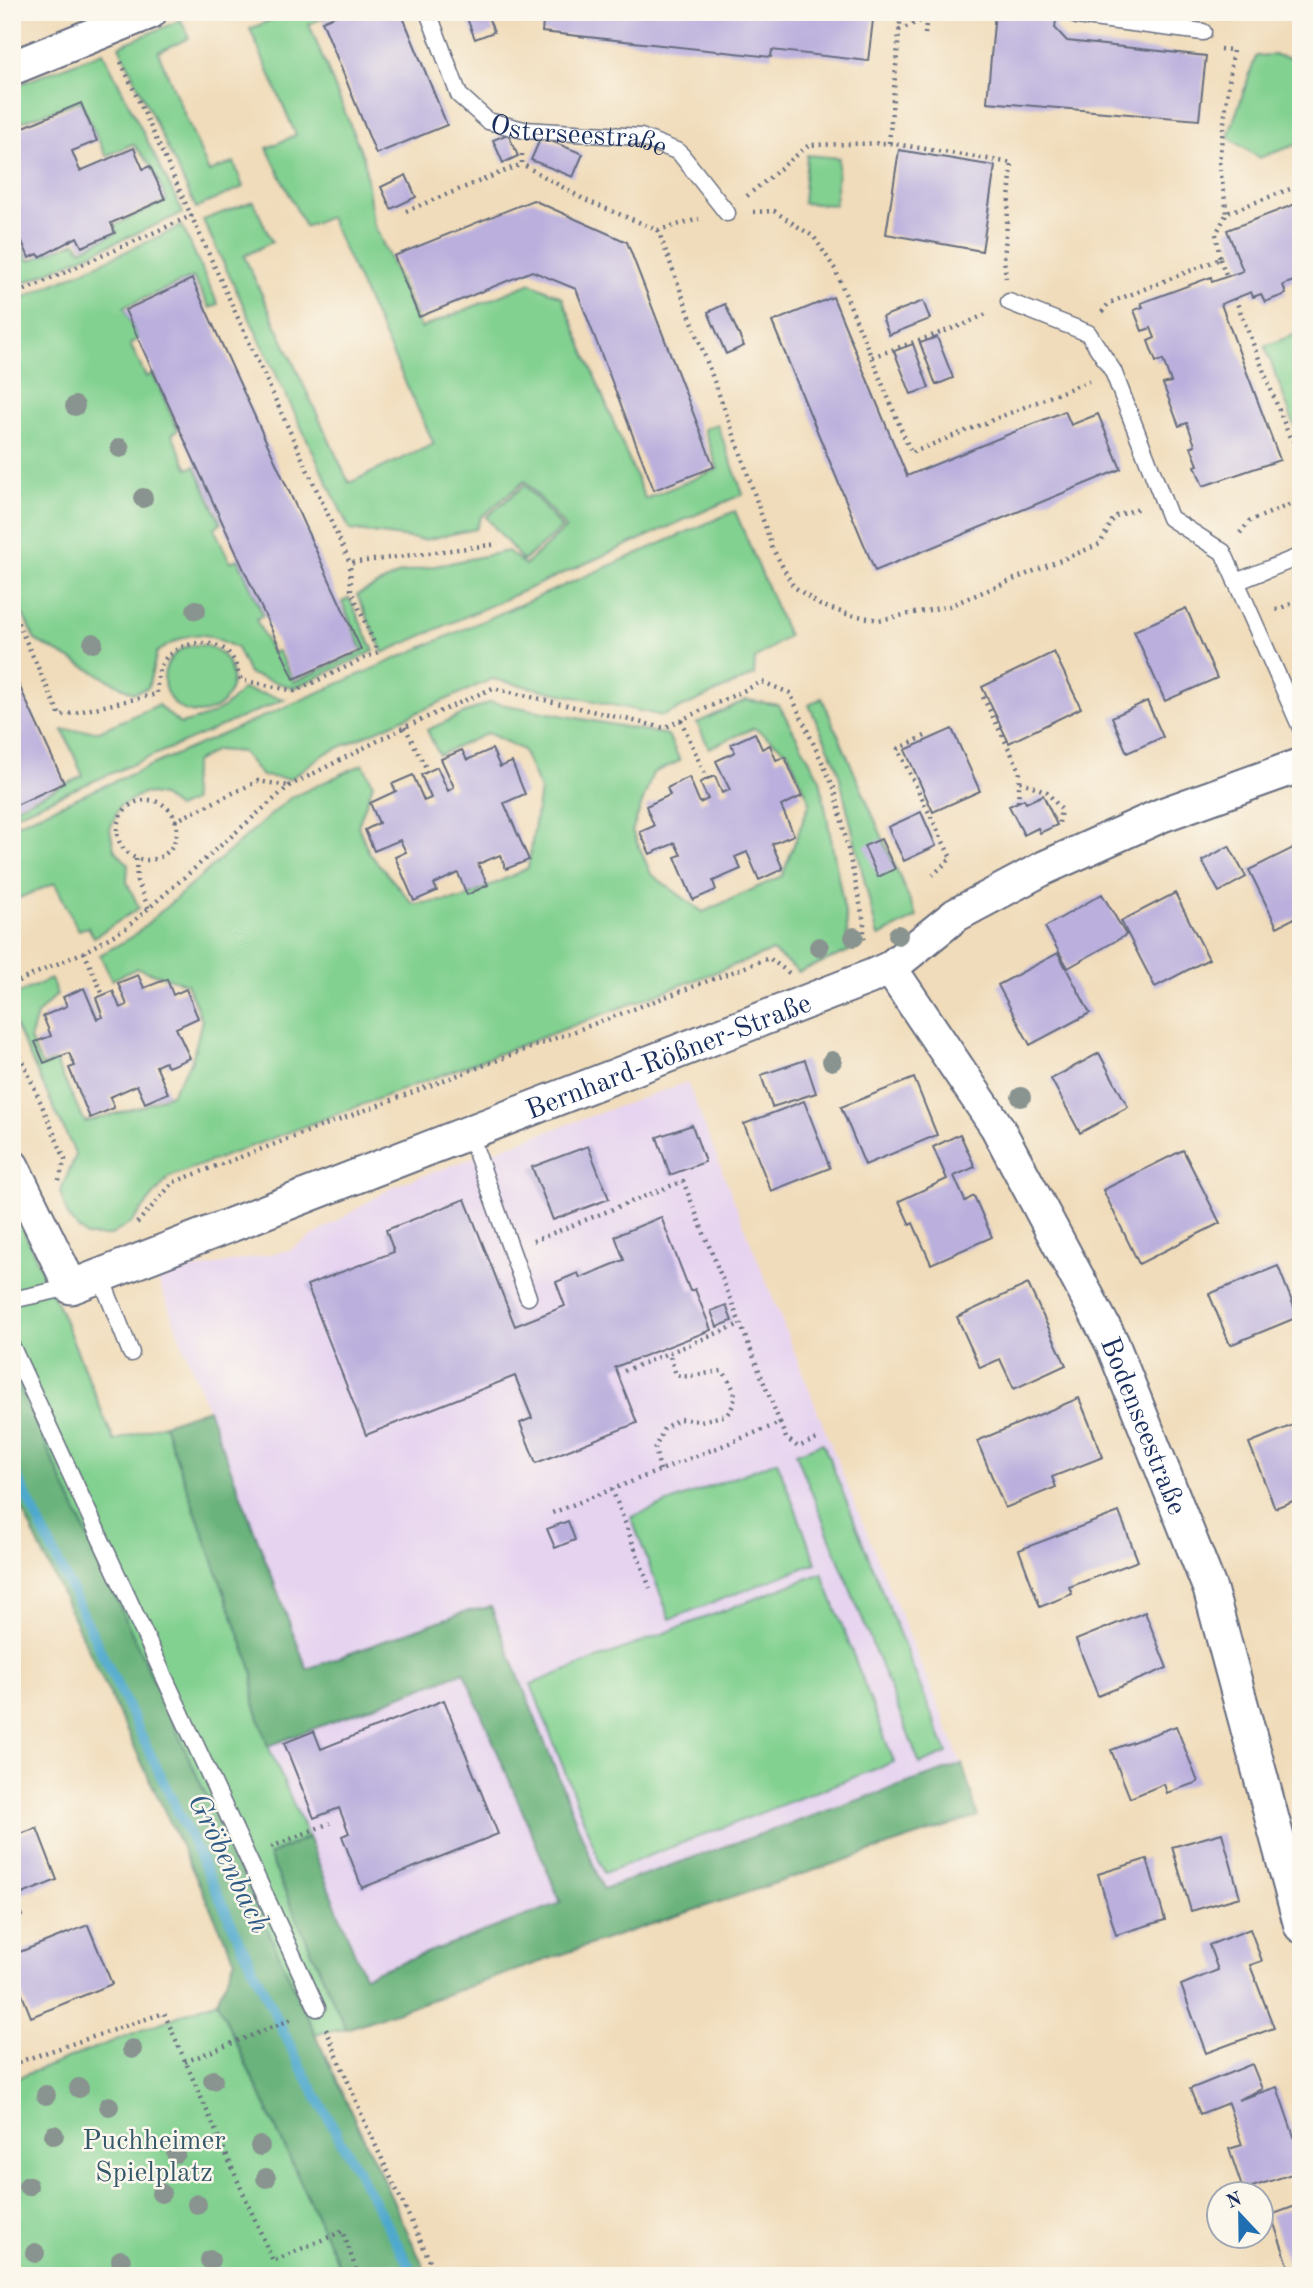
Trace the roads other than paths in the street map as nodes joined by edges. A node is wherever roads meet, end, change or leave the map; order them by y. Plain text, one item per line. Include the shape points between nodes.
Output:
1 (150, 12) edge
2 (428, 12) edge
3 (1078, 12) edge
4 (1203, 32) road end
5 (12, 68) edge
6 (727, 213) road end
7 (1009, 302) road end
8 (1301, 556) edge
9 (1236, 582) junction
10 (1301, 728) edge
11 (1301, 765) edge
12 (880, 973) junction
13 (469, 1132) junction
14 (12, 1166) edge
15 (86, 1281) junction
16 (528, 1297) dead end
17 (12, 1300) edge
18 (12, 1347) edge
19 (131, 1353) dead end
20 (1301, 1926) edge
21 (317, 2008) road end

1 - 5 street
2 - 6 lane, Osterseestraße via 459,95 488,121 524,130 641,137 679,152
3 - 4 lane via 1077,16
7 - 9 lane via 1088,333 1113,371 1170,518 1223,552
8 - 9 lane
9 - 10 lane
11 - 12 street, Bernhard-Rößner-Straße via 1162,814 1044,868 956,915
12 - 13 street, Bernhard-Rößner-Straße
12 - 20 street, Bodenseestraße via 997,1127 1112,1343 1210,1589
13 - 15 street, Bernhard-Rößner-Straße
13 - 16 lane
14 - 15 street
15 - 17 lane, Bernhard-Rößner-Straße
15 - 19 lane
18 - 21 lane

